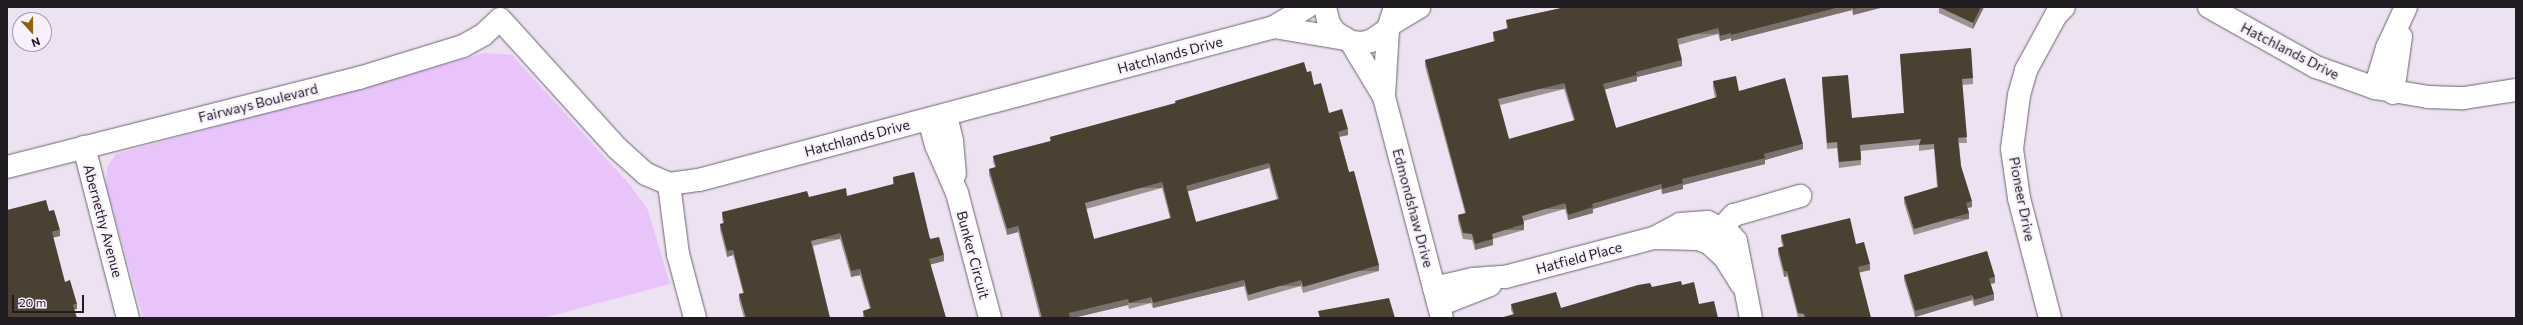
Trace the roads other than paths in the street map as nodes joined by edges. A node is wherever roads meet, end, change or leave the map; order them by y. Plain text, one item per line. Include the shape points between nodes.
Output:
1 (1307, 7) edge
2 (1325, 7) edge
3 (1419, 7) edge
4 (2209, 7) edge
5 (2059, 10) edge
6 (2404, 12) edge
7 (501, 13) edge
8 (1391, 20) edge
9 (1274, 28) junction
10 (1348, 40) junction
11 (2384, 90) junction
12 (2516, 90) edge
13 (1384, 97) junction
14 (937, 117) junction
15 (84, 147) junction
16 (7, 167) edge
17 (669, 184) junction
18 (1800, 196) dead end
19 (1715, 235) junction
20 (1439, 304) edge
21 (128, 318) edge
22 (695, 318) edge
23 (990, 318) edge
24 (1751, 318) edge
25 (2050, 318) edge

1 - 9 street, Hatchlands Drive
2 - 10 street, Edmondshaw Drive via 1329,24
3 - 8 street
4 - 11 street, Hatchlands Drive via 2316,67
5 - 25 street, Pioneer Drive via 2026,70 2018,95 2012,149 2019,198
6 - 11 street via 2387,48
7 - 15 street, Fairways Boulevard via 483,36 456,48 359,78
7 - 17 street via 617,148 646,174
8 - 10 street, Hatchlands Drive via 1372,40
8 - 13 street, Edmondshaw Drive
9 - 10 street, Hatchlands Drive
9 - 14 street, Hatchlands Drive
10 - 13 street, Edmondshaw Drive
11 - 12 street, Hatchlands Drive via 2428,97 2464,98
13 - 20 street, Edmondshaw Drive
14 - 17 street, Hatchlands Drive via 699,180
14 - 23 street, Bunker Circuit via 936,145 956,193
15 - 16 street, Fairways Boulevard
15 - 21 street, Abernethy Avenue
17 - 22 street via 678,254
18 - 19 street via 1734,215
19 - 20 street, Hatfield Place via 1698,239 1654,238 1505,277 1476,292
19 - 24 street via 1725,258 1743,286

